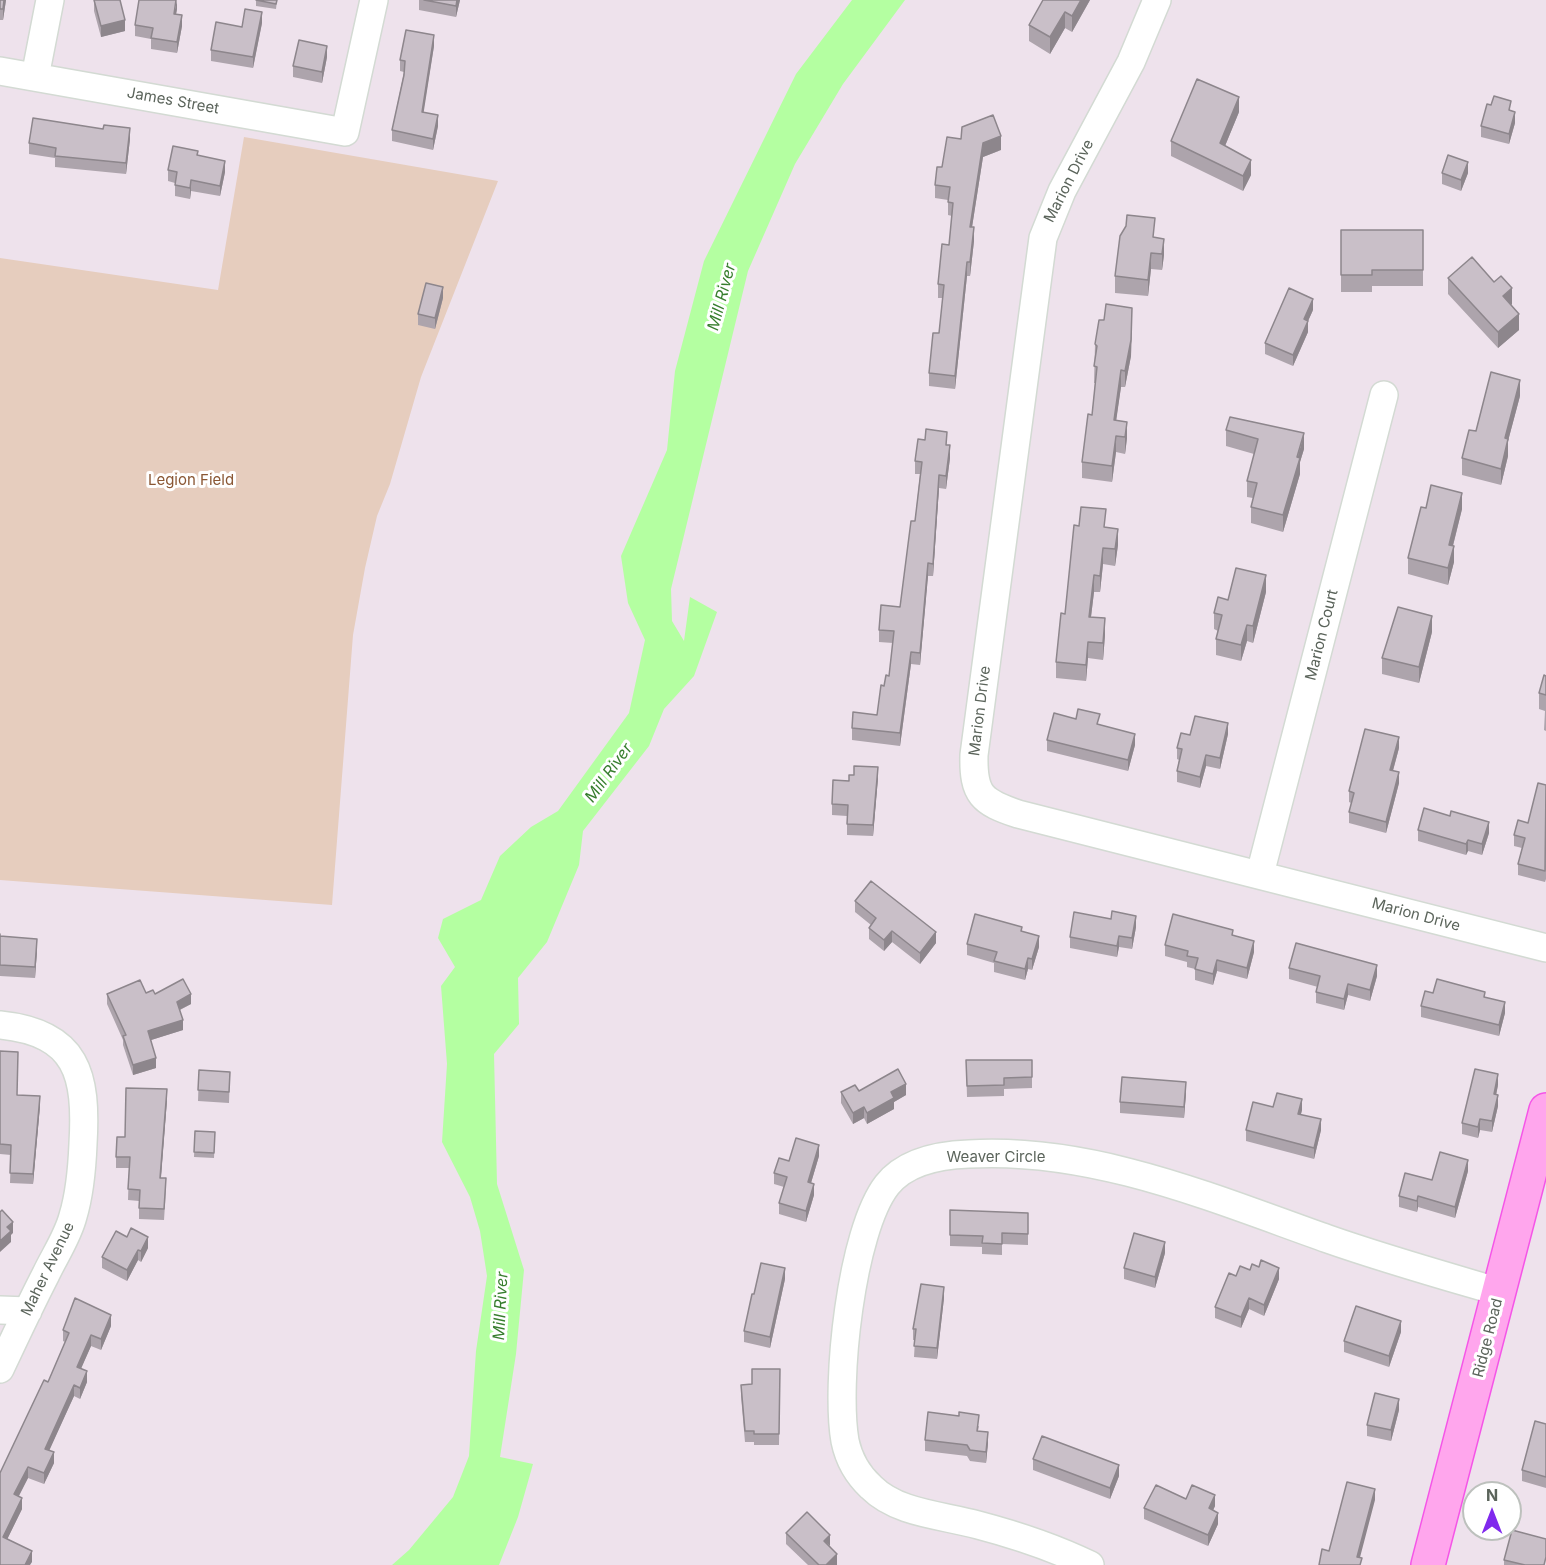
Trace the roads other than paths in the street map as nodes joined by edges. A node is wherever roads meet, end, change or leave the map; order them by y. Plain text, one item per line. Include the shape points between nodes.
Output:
1 (50, 0) edge
2 (374, 0) edge
3 (1157, 0) edge
4 (0, 71) edge
5 (36, 77) junction
6 (1384, 395) dead end
7 (1260, 874) junction
8 (1546, 948) edge
9 (0, 1025) edge
10 (1546, 1110) edge
11 (1500, 1292) junction
12 (0, 1310) edge
13 (28, 1311) junction
14 (0, 1369) edge
15 (1090, 1565) edge
16 (1428, 1565) edge

1 - 5 street
2 - 5 street, James Street via 345,132
3 - 7 street, Marion Drive via 1131,62 1062,191 1043,238 973,772 976,788 992,806
4 - 5 street, James Street
6 - 7 street, Marion Court
7 - 8 street, Marion Drive
9 - 13 street, Maher Avenue via 46,1036 70,1057 81,1079 85,1102 81,1175 73,1218
10 - 11 main road, Ridge Road
11 - 15 street, Weaver Circle via 1410,1267 1240,1207 1090,1162 969,1154 934,1157 908,1167 888,1183 876,1203 864,1235 851,1300 842,1408 846,1444 856,1472 875,1491 899,1505 1010,1534
11 - 16 main road, Ridge Road
12 - 13 street
13 - 14 street, Maher Avenue

